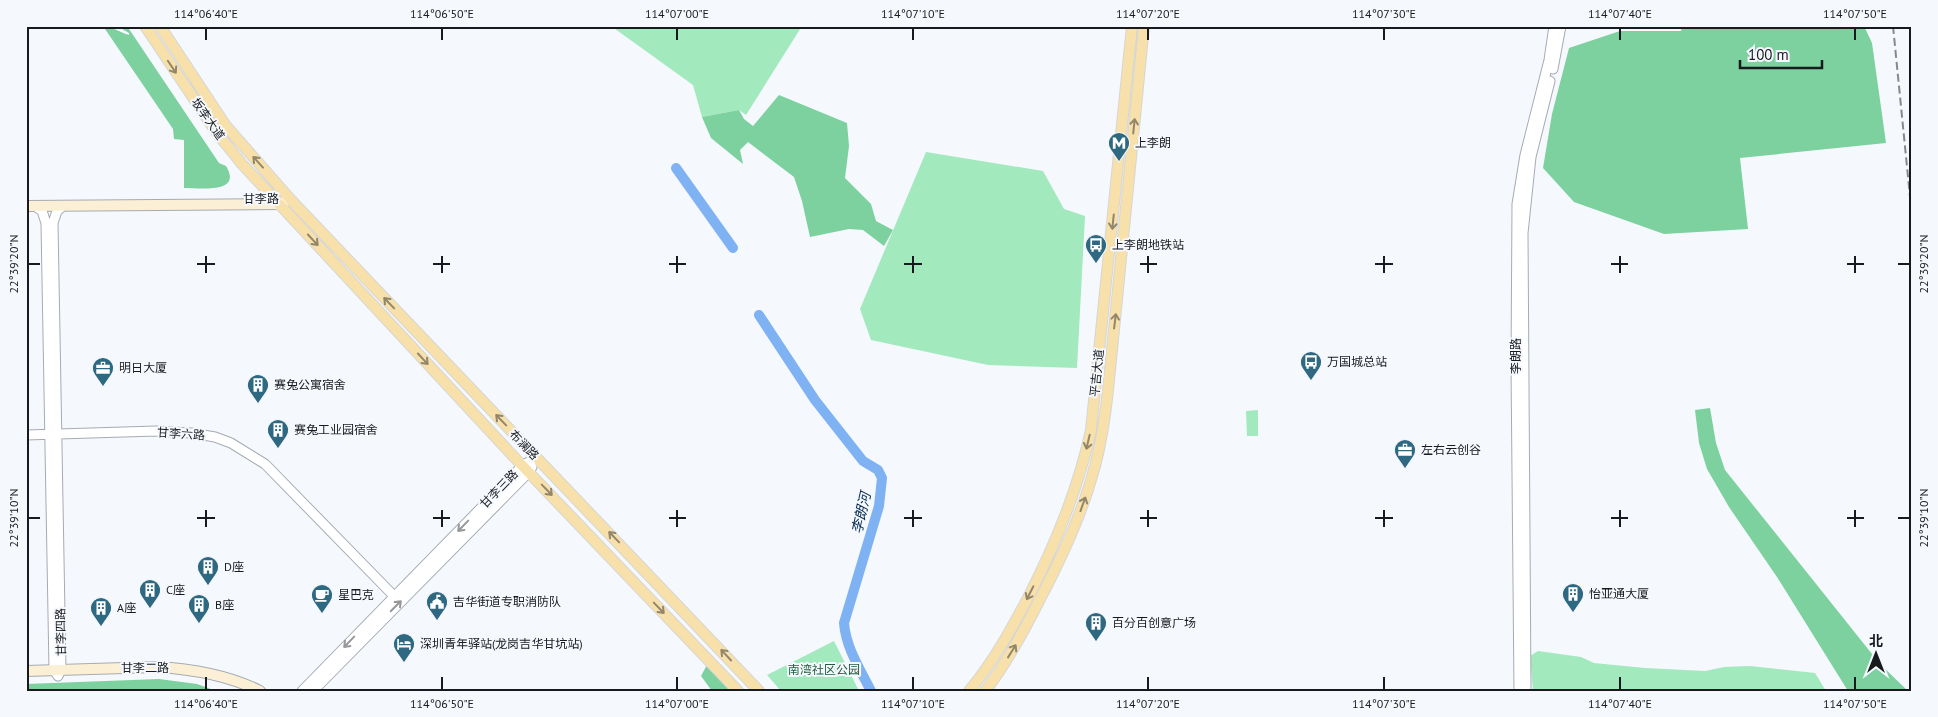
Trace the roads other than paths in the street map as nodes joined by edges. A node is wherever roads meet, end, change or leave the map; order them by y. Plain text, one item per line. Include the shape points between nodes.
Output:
1 (145, 26) edge
2 (160, 26) edge
3 (1132, 26) edge
4 (1144, 26) edge
5 (1554, 26) edge
6 (1561, 26) edge
7 (1531, 142) junction
8 (290, 198) junction
9 (26, 200) edge
10 (277, 201) junction
11 (31, 206) edge
12 (63, 206) junction
13 (54, 434) junction
14 (26, 435) edge
15 (537, 458) junction
16 (526, 469) junction
17 (394, 595) dead end
18 (26, 671) edge
19 (58, 672) junction
20 (26, 677) edge
21 (245, 691) edge
22 (260, 691) edge
23 (302, 691) edge
24 (313, 691) edge
25 (738, 691) edge
26 (759, 691) edge
27 (969, 691) edge
28 (985, 691) edge
29 (1519, 691) edge
30 (1526, 691) edge

1 -> 10 main road, 坂李大道 via 230,150
8 -> 2 main road, 坂李大道 via 226,126
3 -> 27 main road, 平吉大道 via 1091,430 1082,469 1051,551 1012,630
28 -> 4 main road, 平吉大道 via 1022,635 1062,556 1094,472 1108,390
5 - 7 street, 李朗路
6 - 7 street, 李朗路 via 1555,62
7 - 29 street, 李朗路 via 1518,204 1516,233
7 - 30 street, 李朗路 via 1523,233
8 - 10 main road, 甘李路
15 -> 8 main road, 布澜路
9 - 10 main road, 甘李路
10 - 12 main road, 甘李路
10 -> 16 main road, 布澜路
11 - 12 main road, 甘李路
11 - 13 street, 甘李四路 via 42,211 46,223
12 - 13 street, 甘李四路 via 57,211 53,223
13 - 14 street, 甘李六路
13 - 17 street, 甘李六路 via 191,433 231,443 264,464
13 - 19 street, 甘李四路
15 - 16 street, 甘李三路
26 -> 15 main road, 布澜路
16 -> 23 street, 甘李三路
24 -> 16 street, 甘李三路
16 -> 25 main road, 布澜路
18 - 19 main road, 甘李二路
19 - 20 main road, 甘李二路
19 - 21 main road, 甘李二路 via 178,674
19 - 22 main road, 甘李二路 via 179,668 228,678

